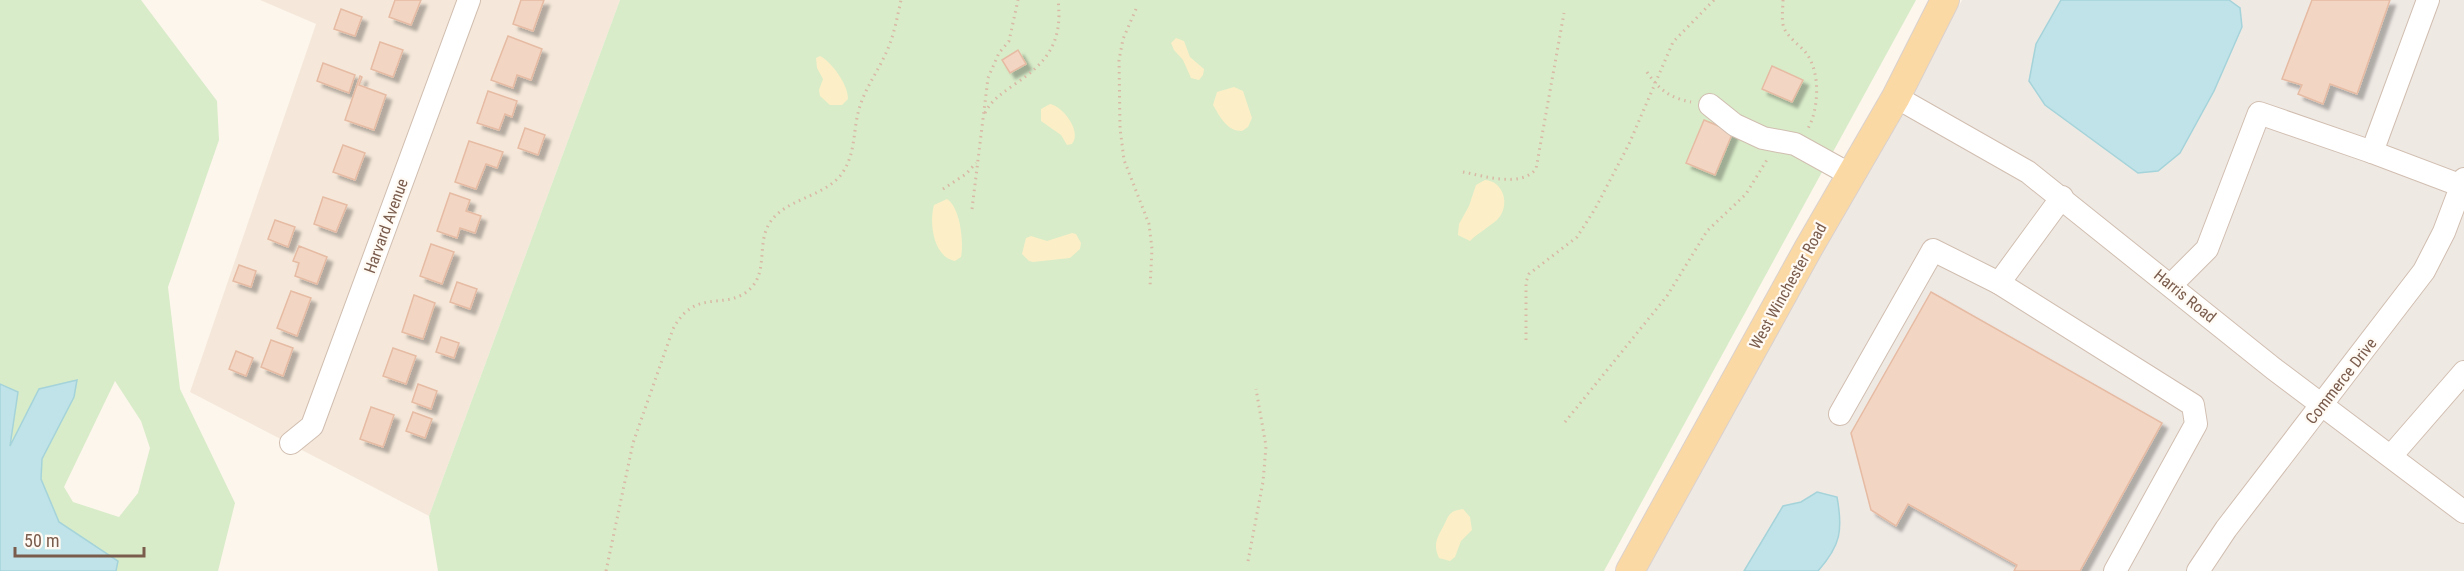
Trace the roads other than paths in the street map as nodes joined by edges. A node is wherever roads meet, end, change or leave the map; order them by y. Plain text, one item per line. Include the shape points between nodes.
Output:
1 (469, 0) edge
2 (1945, 0) edge
3 (2428, 0) edge
4 (1896, 97) junction
5 (1710, 105) road end
6 (2372, 152) junction
7 (1851, 175) junction
8 (2463, 182) edge
9 (2062, 197) junction
10 (1999, 283) junction
11 (2171, 285) junction
12 (2464, 372) edge
13 (2323, 404) junction
14 (1840, 414) dead end
15 (291, 443) dead end
16 (2391, 456) junction
17 (2464, 512) edge
18 (1630, 571) edge
19 (2115, 571) edge
20 (2198, 571) edge

1 - 15 street, Harvard Avenue via 312,426
2 - 4 main road, West Winchester Road
3 - 6 street
4 - 7 main road, West Winchester Road
4 - 9 street, Harris Road via 2028,172
5 - 7 street via 1735,125 1763,138 1795,144
6 - 8 street
6 - 11 street via 2259,113 2207,249
7 - 18 main road, West Winchester Road
8 - 13 street, Commerce Drive via 2424,271
9 - 10 street
9 - 11 street, Harris Road
10 - 14 street via 1933,250
10 - 19 street via 2193,405 2196,424
11 - 13 street, Harris Road
12 - 16 street
13 - 16 street, Harris Road
13 - 20 street, Commerce Drive
16 - 17 street, Harris Road

